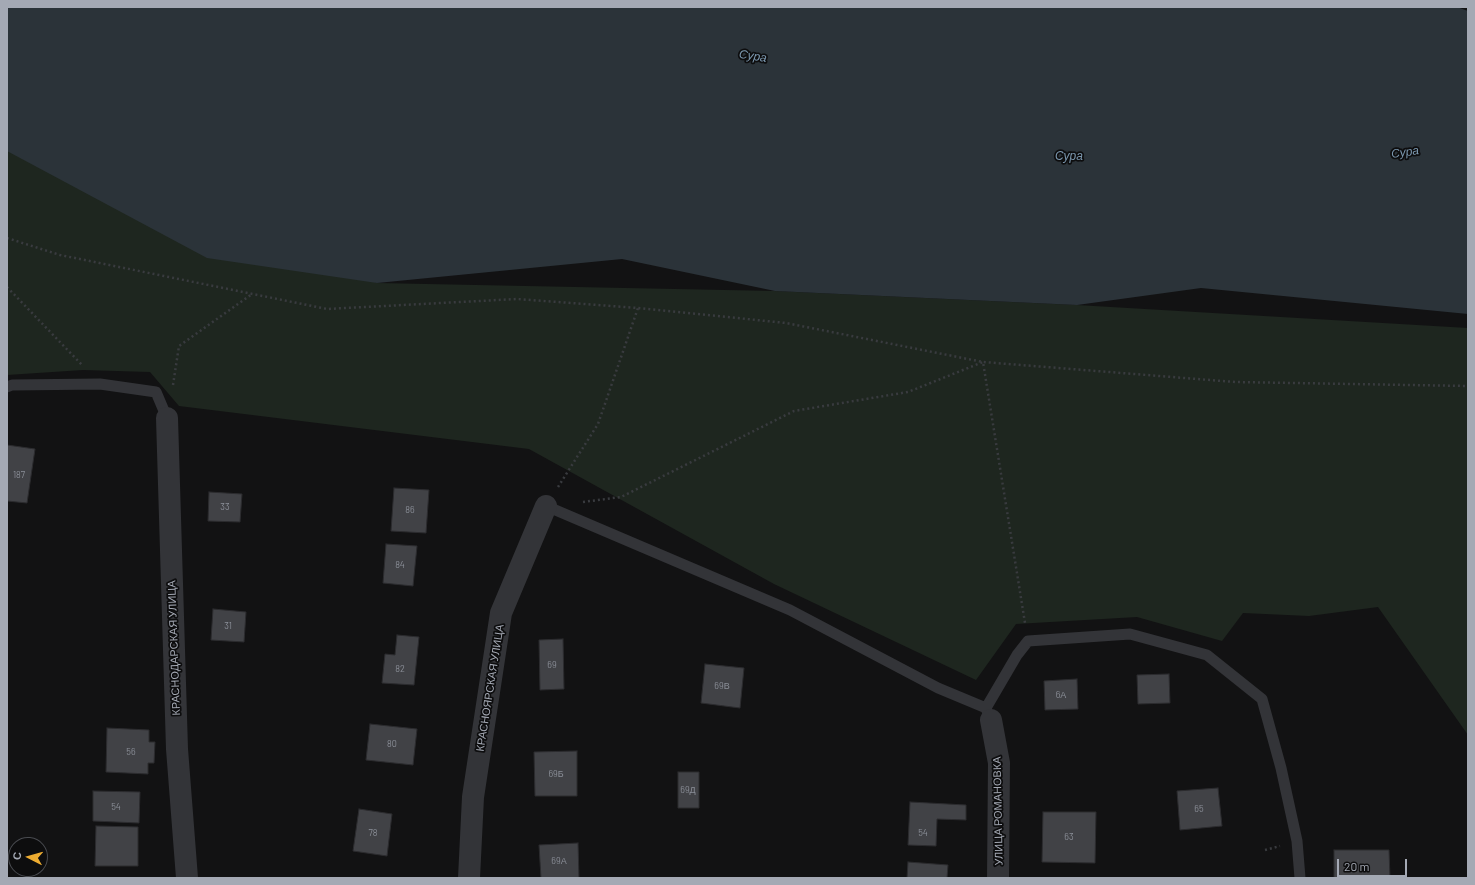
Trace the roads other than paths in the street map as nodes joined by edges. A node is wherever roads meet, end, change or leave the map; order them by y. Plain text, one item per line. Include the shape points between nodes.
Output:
1 (7, 387) edge
2 (167, 418) joint
3 (546, 506) joint
4 (988, 714) junction
5 (187, 878) edge
6 (469, 878) edge
7 (998, 878) edge
8 (1300, 878) edge

1 - 2 lane via 100,384 156,392
2 - 5 street, КРАСНОДАРСКАЯ УЛИЦА via 178,749
3 - 4 lane via 790,610
3 - 6 street, КРАСНОЯРСКАЯ УЛИЦА via 501,613 473,797
4 - 7 street, УЛИЦА РОМАНОВКА via 999,763
4 - 8 lane via 1017,655 1028,641 1130,634 1207,655 1262,699 1281,768 1295,834

